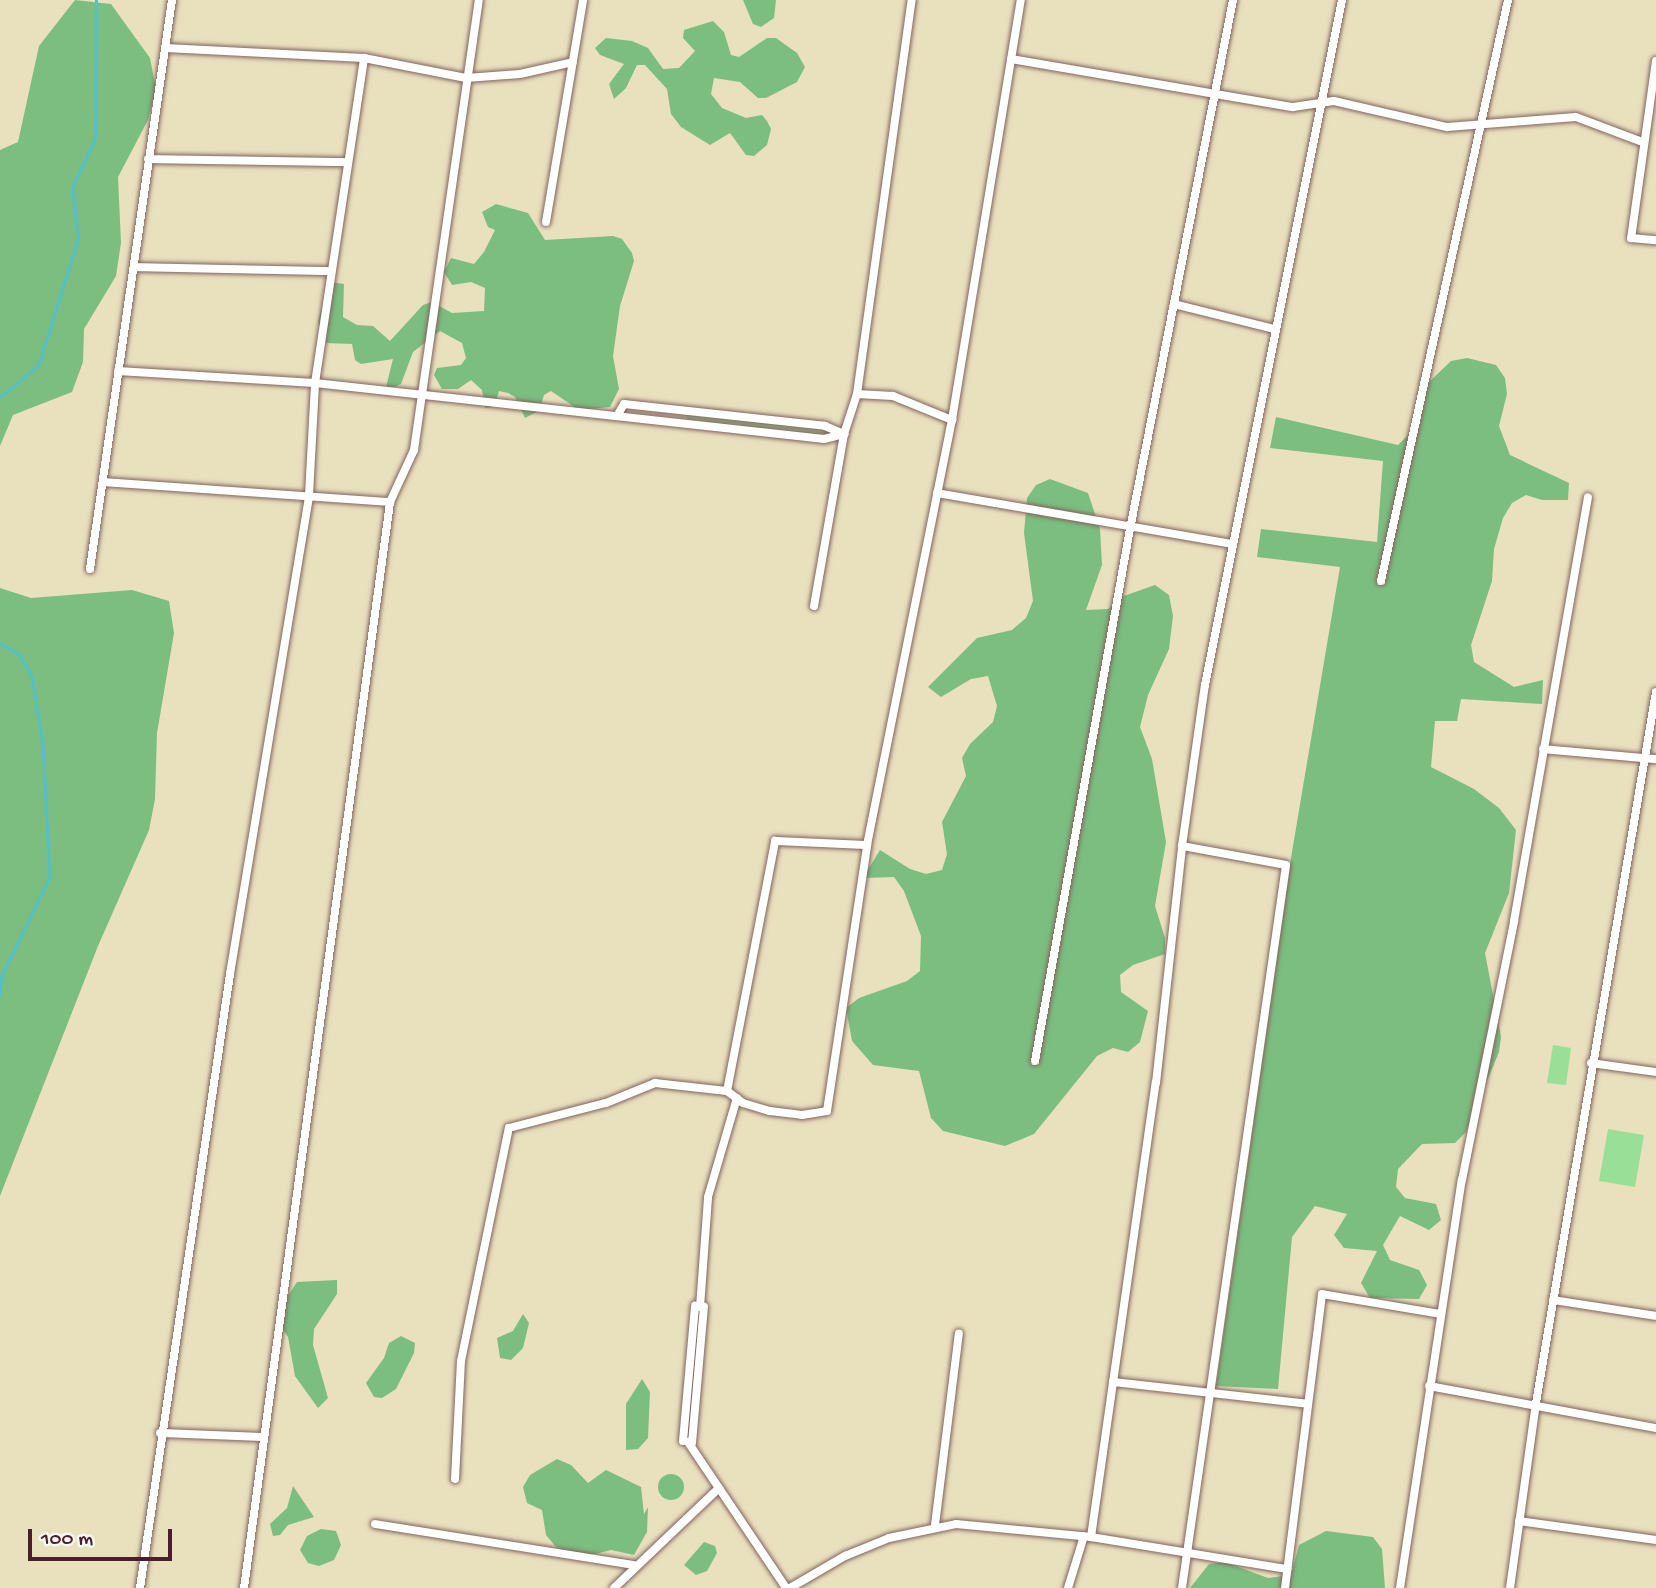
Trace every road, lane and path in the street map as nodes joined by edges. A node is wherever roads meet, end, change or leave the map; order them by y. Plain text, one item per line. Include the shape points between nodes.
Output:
1 (172, 0) edge
2 (478, 0) edge
3 (583, 0) edge
4 (912, 0) edge
5 (1021, 0) edge
6 (1233, 0) edge
7 (1342, 0) edge
8 (1508, 0) edge
9 (166, 48) junction
10 (364, 58) junction
11 (1011, 59) junction
12 (1656, 61) edge
13 (573, 62) junction
14 (466, 78) junction
15 (1214, 93) junction
16 (1322, 104) junction
17 (1482, 127) junction
18 (1642, 142) junction
19 (148, 159) junction
20 (347, 162) junction
21 (546, 222) dead end
22 (1656, 240) edge
23 (134, 267) junction
24 (331, 271) junction
25 (1174, 304) junction
26 (1274, 329) junction
27 (118, 370) junction
28 (315, 383) junction
29 (857, 394) junction
30 (420, 396) junction
31 (617, 416) junction
32 (951, 420) junction
33 (845, 434) junction
34 (103, 482) junction
35 (937, 493) junction
36 (310, 495) junction
37 (1588, 497) dead end
38 (390, 502) junction
39 (1130, 528) junction
40 (1231, 544) junction
41 (90, 569) dead end
42 (1381, 581) dead end
43 (814, 606) dead end
44 (1656, 692) edge
45 (1543, 749) junction
46 (1646, 758) junction
47 (1656, 759) edge
48 (867, 845) junction
49 (1182, 846) junction
50 (1035, 1061) dead end
51 (1591, 1063) junction
52 (1656, 1072) edge
53 (727, 1091) junction
54 (737, 1098) junction
55 (1553, 1300) junction
56 (1440, 1314) junction
57 (1656, 1316) edge
58 (958, 1333) dead end
59 (1113, 1382) junction
60 (1429, 1386) junction
61 (1209, 1393) junction
62 (1536, 1403) junction
63 (1308, 1404) junction
64 (1656, 1428) edge
65 (160, 1433) junction
66 (264, 1437) junction
67 (455, 1479) dead end
68 (719, 1488) junction
69 (1519, 1521) junction
70 (375, 1524) dead end
71 (935, 1525) junction
72 (1088, 1537) junction
73 (1656, 1540) edge
74 (1187, 1552) junction
75 (634, 1564) junction
76 (1287, 1569) junction
77 (140, 1588) edge
78 (244, 1588) edge
79 (614, 1588) edge
80 (788, 1588) edge
81 (1068, 1588) edge
82 (1182, 1588) edge
83 (1285, 1588) edge
84 (1400, 1588) edge
85 (1510, 1588) edge

1 - 9 street
2 - 14 street
3 - 13 street
4 - 29 street
5 - 11 street
6 - 15 street
7 - 16 street
8 - 17 street
9 - 10 street
9 - 19 street
10 - 14 street
10 - 20 street
11 - 15 street
11 - 32 street
12 - 18 street
13 - 14 street via 520,74
13 - 21 street
14 - 30 street
15 - 16 street via 1293,107
15 - 25 street
16 - 17 street via 1334,101 1447,127
16 - 26 street
17 - 18 street via 1576,117
17 - 42 street
18 - 22 street via 1631,238
19 - 20 street
19 - 23 street
20 - 24 street
23 - 24 street
23 - 27 street
24 - 28 street
25 - 26 street
25 - 39 street
26 - 40 street
27 - 28 street
27 - 34 street
28 - 30 street
28 - 36 street
29 - 32 street via 893,396
29 - 33 street
30 - 31 street
30 - 38 street via 414,450
31 - 33 street via 824,439
31 - 33 street via 624,404 831,427
32 - 35 street
33 - 43 street
34 - 36 street
34 - 41 street
35 - 39 street
35 - 48 street
36 - 38 street
36 - 65 street
37 - 45 street
38 - 66 street
39 - 40 street
39 - 50 street
40 - 49 street
44 - 46 street
45 - 46 street
45 - 56 street
46 - 47 street
46 - 51 street
48 - 53 street via 775,841
48 - 54 street via 827,1111 780,1113
49 - 59 street via 1156,1083
49 - 61 street via 1286,865
51 - 52 street
51 - 55 street
53 - 54 street
53 - 67 street via 645,1084 606,1103 509,1128 461,1361
54 - 68 street via 708,1197 688,1442
55 - 57 street
55 - 62 street
56 - 60 street
56 - 63 street via 1322,1294
58 - 71 street
59 - 61 street
59 - 72 street
60 - 62 street
60 - 84 street
61 - 63 street
61 - 74 street
62 - 64 street
62 - 69 street
63 - 76 street
65 - 66 street
65 - 77 street
66 - 78 street
68 - 75 street
68 - 80 street
69 - 73 street
69 - 85 street
70 - 75 street
71 - 72 street
71 - 80 street via 845,1556
72 - 74 street
72 - 81 street
74 - 76 street
74 - 82 street
75 - 79 street
76 - 83 street

